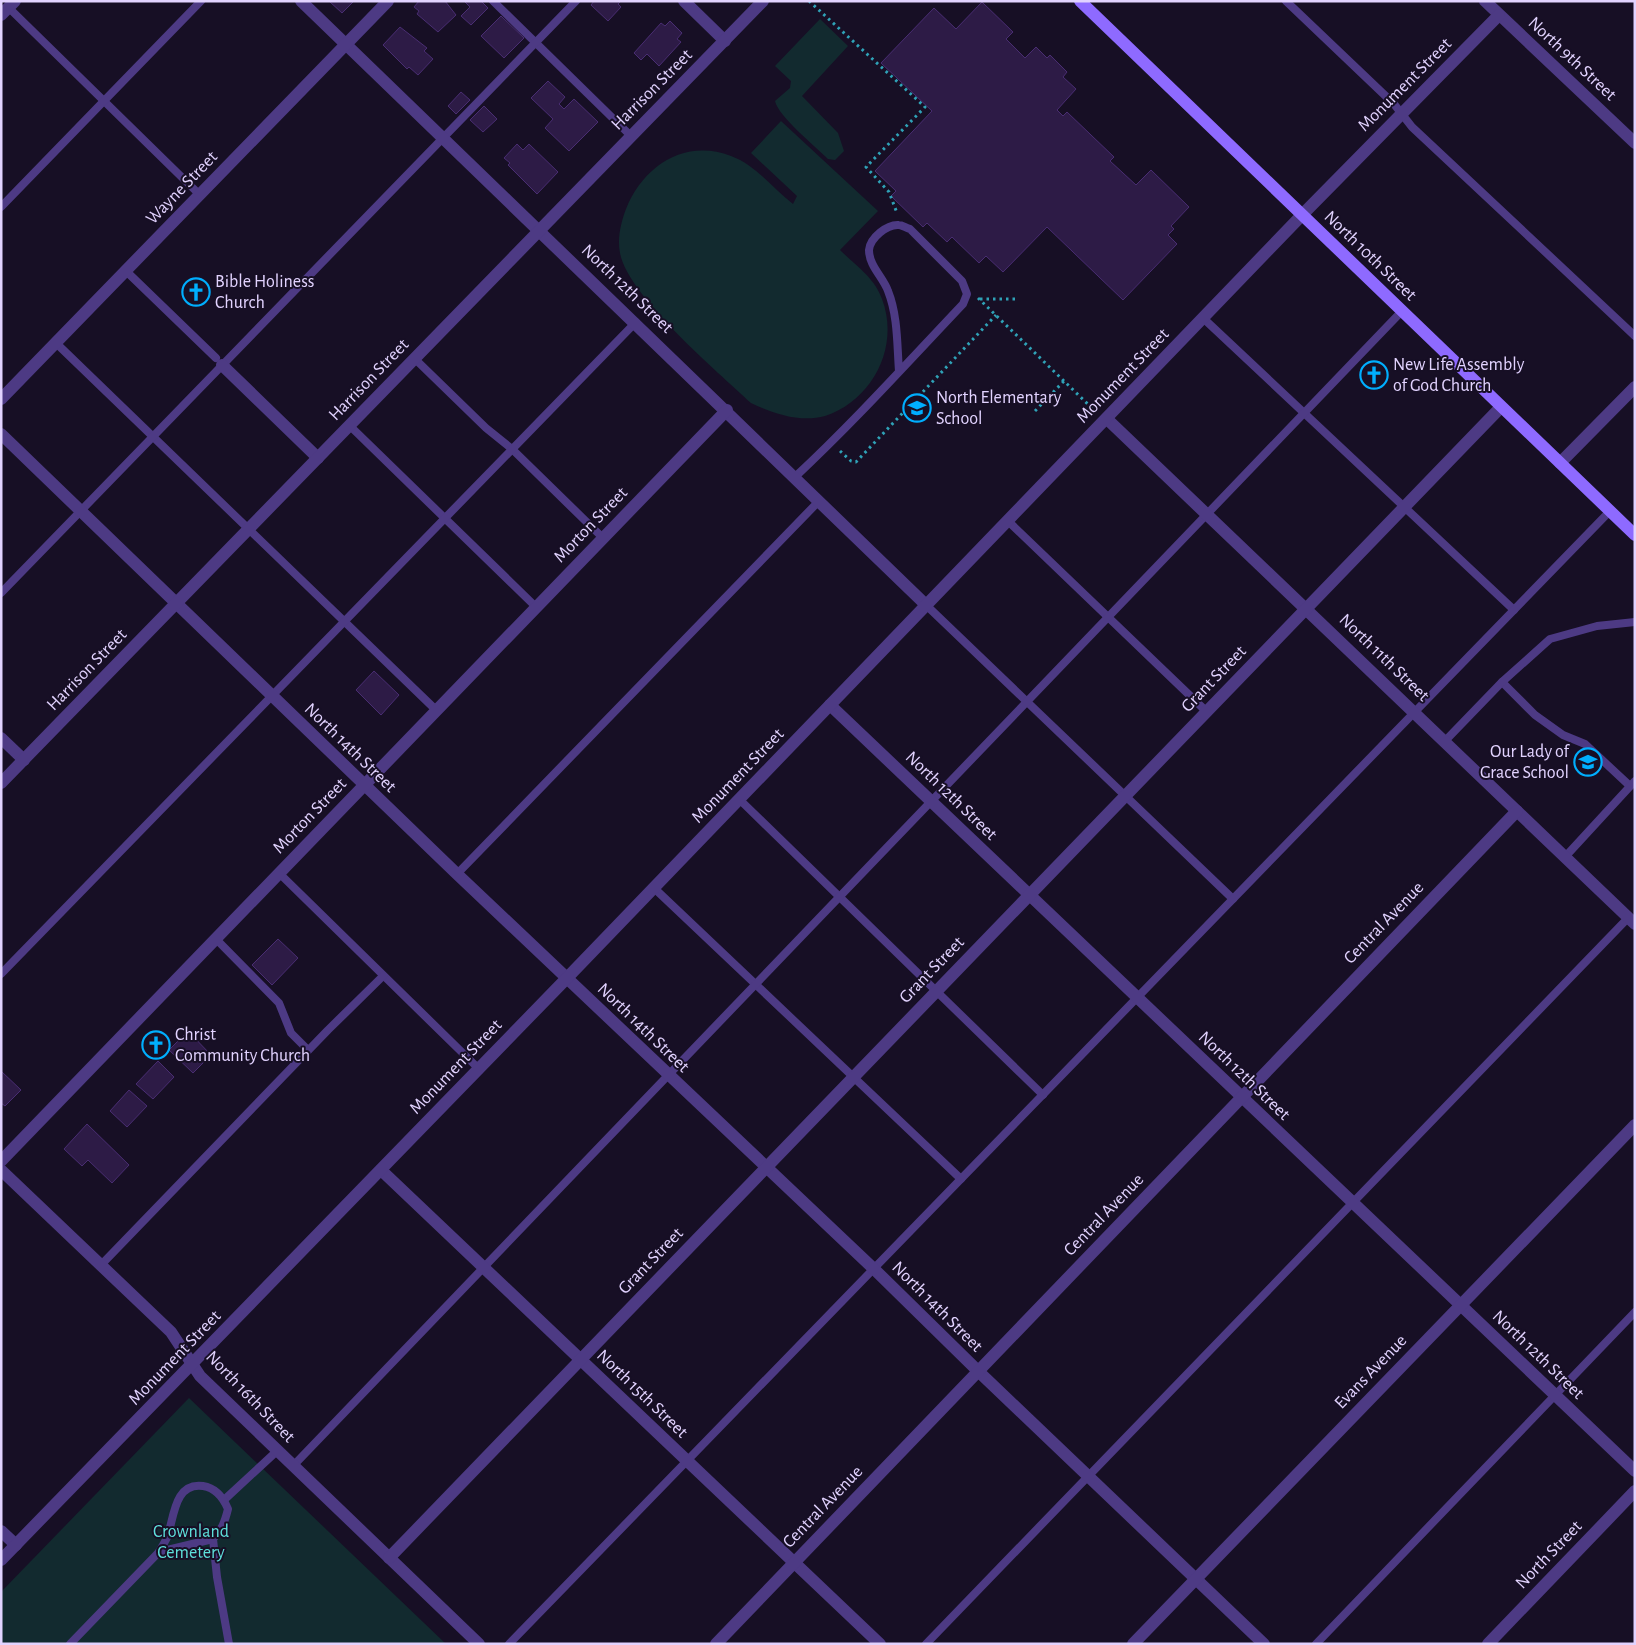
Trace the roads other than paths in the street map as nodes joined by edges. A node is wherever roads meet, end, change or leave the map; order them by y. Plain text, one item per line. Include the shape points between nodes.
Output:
1 (201, 1) edge
2 (302, 1) edge
3 (388, 1) edge
4 (493, 1) edge
5 (576, 1) edge
6 (684, 1) edge
7 (763, 1) edge
8 (1080, 1) edge
9 (1286, 1) edge
10 (1485, 1) edge
11 (8, 8) edge
12 (1499, 15) junction
13 (726, 41) junction
14 (346, 44) junction
15 (537, 44) junction
16 (104, 101) junction
17 (1401, 114) junction
18 (631, 136) junction
19 (444, 138) junction
20 (1635, 143) edge
21 (200, 195) junction
22 (1, 206) edge
23 (1302, 214) junction
24 (539, 229) junction
25 (126, 271) junction
26 (1402, 311) junction
27 (1203, 318) junction
28 (636, 322) junction
29 (1635, 336) edge
30 (56, 343) junction
31 (414, 358) junction
32 (219, 361) junction
33 (899, 371) junction
34 (1635, 387) edge
35 (1, 399) edge
36 (1501, 407) junction
37 (727, 410) junction
38 (1304, 413) junction
39 (1107, 419) junction
40 (349, 426) junction
41 (1, 434) edge
42 (152, 436) junction
43 (512, 449) junction
44 (318, 458) junction
45 (1560, 463) junction
46 (795, 477) junction
47 (819, 501) junction
48 (1404, 507) junction
49 (80, 511) junction
50 (1610, 511) junction
51 (1207, 514) junction
52 (444, 519) junction
53 (1008, 520) junction
54 (249, 529) junction
55 (1635, 535) edge
56 (603, 538) junction
57 (1, 593) edge
58 (176, 604) junction
59 (926, 605) junction
60 (536, 607) junction
61 (1306, 608) junction
62 (1514, 610) junction
63 (1108, 617) junction
64 (344, 621) junction
65 (1635, 622) edge
66 (1502, 682) junction
67 (272, 696) junction
68 (1027, 701) junction
69 (830, 705) junction
70 (436, 710) junction
71 (1206, 712) junction
72 (1414, 712) junction
73 (1, 738) edge
74 (1445, 741) junction
75 (24, 760) junction
76 (1, 783) edge
77 (1632, 783) edge
78 (364, 785) junction
79 (1125, 796) junction
80 (739, 799) junction
81 (931, 802) junction
82 (1517, 811) junction
83 (1565, 857) junction
84 (279, 873) junction
85 (456, 874) junction
86 (654, 888) junction
87 (1029, 895) junction
88 (839, 897) junction
89 (1233, 899) junction
90 (1632, 921) edge
91 (216, 938) junction
92 (1, 974) edge
93 (383, 976) junction
94 (566, 979) junction
95 (755, 984) junction
96 (936, 991) junction
97 (1137, 998) junction
98 (308, 1050) junction
99 (479, 1069) junction
100 (668, 1075) junction
101 (853, 1077) junction
102 (1043, 1095) junction
103 (1241, 1097) junction
104 (1635, 1125) edge
105 (1, 1161) edge
106 (765, 1168) junction
107 (1, 1170) edge
108 (381, 1170) junction
109 (961, 1179) junction
110 (1353, 1203) junction
111 (101, 1265) junction
112 (483, 1267) junction
113 (874, 1269) junction
114 (1460, 1305) junction
115 (1635, 1312) edge
116 (580, 1359) junction
117 (192, 1365) junction
118 (978, 1371) junction
119 (1555, 1396) junction
120 (277, 1451) junction
121 (687, 1461) junction
122 (292, 1466) junction
123 (1635, 1471) edge
124 (1089, 1477) junction
125 (1635, 1491) edge
126 (224, 1500) junction
127 (1, 1531) edge
128 (213, 1539) junction
129 (16, 1545) junction
130 (159, 1552) junction
131 (389, 1558) junction
132 (1, 1560) edge
133 (794, 1562) junction
134 (1195, 1579) junction
135 (70, 1644) edge
136 (229, 1644) edge
137 (478, 1644) edge
138 (509, 1644) edge
139 (716, 1644) edge
140 (880, 1644) edge
141 (926, 1644) edge
142 (1132, 1644) edge
143 (1264, 1644) edge
144 (1316, 1644) edge
145 (1488, 1644) edge

1 - 16 lane
2 - 14 street, North 12th Street
3 - 14 street, Wayne Street
4 - 15 lane
5 - 15 lane
6 - 13 street
7 - 13 street, Harrison Street
8 - 23 main road, North 10th Street
9 - 17 lane
10 - 12 street, North 9th Street
11 - 16 lane
12 - 17 street, Monument Street
12 - 20 street, North 9th Street
13 - 18 street, Harrison Street
14 - 19 street, North 12th Street
14 - 21 street, Wayne Street
15 - 18 lane
15 - 19 lane
16 - 21 lane
16 - 22 lane
17 - 23 street, Monument Street
17 - 29 lane
18 - 24 street, Harrison Street
19 - 24 street, North 12th Street
19 - 32 lane
21 - 25 street, Wayne Street
23 - 26 main road, North 10th Street
23 - 27 street, Monument Street
24 - 28 street, North 12th Street
24 - 31 street, Harrison Street
25 - 30 street, Wayne Street
25 - 32 lane
26 - 36 main road, North 10th Street
26 - 38 lane
27 - 38 lane
27 - 39 street, Monument Street
28 - 37 street, North 12th Street
28 - 43 lane
30 - 35 street, Wayne Street
30 - 42 lane
31 - 40 street, Harrison Street
31 - 43 lane
32 - 42 lane
32 - 44 street
33 - 33 lane via 963,304 967,294 962,281 910,229 900,225 879,233 869,248 870,260 888,291 893,309
33 - 46 lane
34 - 45 street
36 - 45 main road, North 10th Street
36 - 48 street, Grant Street
37 - 46 street, North 12th Street
37 - 56 street, Morton Street
38 - 48 lane
38 - 51 lane
39 - 51 street, North 11th Street
39 - 53 street, Monument Street
40 - 44 street, Harrison Street
40 - 52 lane
41 - 49 street, North 14th Street
42 - 49 lane
42 - 54 lane
43 - 52 lane
43 - 56 lane
44 - 54 street, Harrison Street
45 - 50 main road, North 10th Street
46 - 47 street, North 12th Street
47 - 59 street, North 12th Street
47 - 85 lane
48 - 61 street, Grant Street
48 - 62 lane
49 - 57 lane
49 - 58 street, North 14th Street
50 - 55 main road, North 10th Street
50 - 62 lane
51 - 61 street, North 11th Street
51 - 63 lane
52 - 60 lane
52 - 64 lane
53 - 59 street, Monument Street
53 - 63 lane
54 - 58 street, Harrison Street
54 - 64 lane
56 - 60 street, Morton Street
58 - 67 street, North 14th Street
58 - 75 street, Harrison Street
59 - 68 lane
59 - 69 street, Monument Street
60 - 70 street, Morton Street
61 - 71 street, Grant Street
61 - 72 street, North 11th Street
62 - 72 lane
63 - 68 lane
63 - 71 lane
64 - 67 lane
64 - 70 lane
65 - 66 lane via 1597,626 1550,639
66 - 74 lane
66 - 77 lane via 1535,715 1563,735 1585,744
67 - 78 street, North 14th Street
67 - 92 lane
68 - 79 lane
68 - 81 lane
69 - 80 street, Monument Street
69 - 81 street, North 12th Street
70 - 78 street, Morton Street
71 - 79 street, Grant Street
72 - 74 street, North 11th Street
72 - 89 lane
73 - 75 street
74 - 82 street, North 11th Street
75 - 76 street, Harrison Street
77 - 83 lane
78 - 84 street, Morton Street
78 - 85 street, North 14th Street
79 - 87 street, Grant Street
79 - 89 lane
80 - 86 street, Monument Street
80 - 88 lane
81 - 87 street, North 12th Street
81 - 88 lane
82 - 83 street, North 11th Street
82 - 103 street, Central Avenue
83 - 90 street, North 11th Street
84 - 91 street, Morton Street
84 - 93 lane
85 - 94 street, North 14th Street
86 - 94 street, Monument Street
86 - 95 lane
87 - 96 street, Grant Street
87 - 97 street, North 12th Street
88 - 95 lane
88 - 96 lane
89 - 97 lane
90 - 110 lane
91 - 98 lane via 280,1004 291,1033
91 - 105 street, Morton Street
93 - 98 lane
93 - 99 lane
94 - 99 street, Monument Street
94 - 100 street, North 14th Street
95 - 100 lane
95 - 101 lane
96 - 101 street, Grant Street
96 - 102 lane
97 - 102 lane
97 - 103 street, North 12th Street
98 - 111 lane
99 - 108 street, Monument Street
100 - 106 street, North 14th Street
100 - 112 lane
101 - 106 street, Grant Street
101 - 109 lane
102 - 109 lane
103 - 110 street, North 12th Street
103 - 118 street, Central Avenue
104 - 114 street, Evans Avenue
106 - 113 street, North 14th Street
106 - 116 street, Grant Street
107 - 111 street, North 16th Street
108 - 112 street, North 15th Street
108 - 117 street, Monument Street
109 - 113 lane
110 - 114 street, North 12th Street
110 - 124 lane
111 - 117 street, North 16th Street via 170,1332
112 - 116 street, North 15th Street
112 - 122 lane
113 - 118 street, North 14th Street
113 - 121 lane
114 - 119 street, North 12th Street
114 - 134 street, Evans Avenue
115 - 119 lane
116 - 121 street, North 15th Street
116 - 131 street, Grant Street
117 - 120 street, North 16th Street
117 - 129 street, Monument Street
118 - 124 street, North 14th Street
118 - 133 street, Central Avenue
119 - 123 street, North 12th Street
119 - 144 lane
120 - 122 street, North 16th Street
120 - 126 lane
121 - 133 street, North 15th Street
121 - 138 lane
122 - 131 street, North 16th Street
124 - 134 street, North 14th Street
124 - 141 lane
125 - 145 street, North Street
126 - 128 lane via 228,1509 226,1517
126 - 130 lane via 212,1488 194,1486 183,1491 175,1506 168,1536
127 - 129 street
128 - 130 lane
128 - 136 lane
129 - 132 street, Monument Street
130 - 135 lane
131 - 137 street, North 16th Street
133 - 139 street, Central Avenue
133 - 140 street, North 15th Street
134 - 142 street, Evans Avenue
134 - 143 street, North 14th Street

